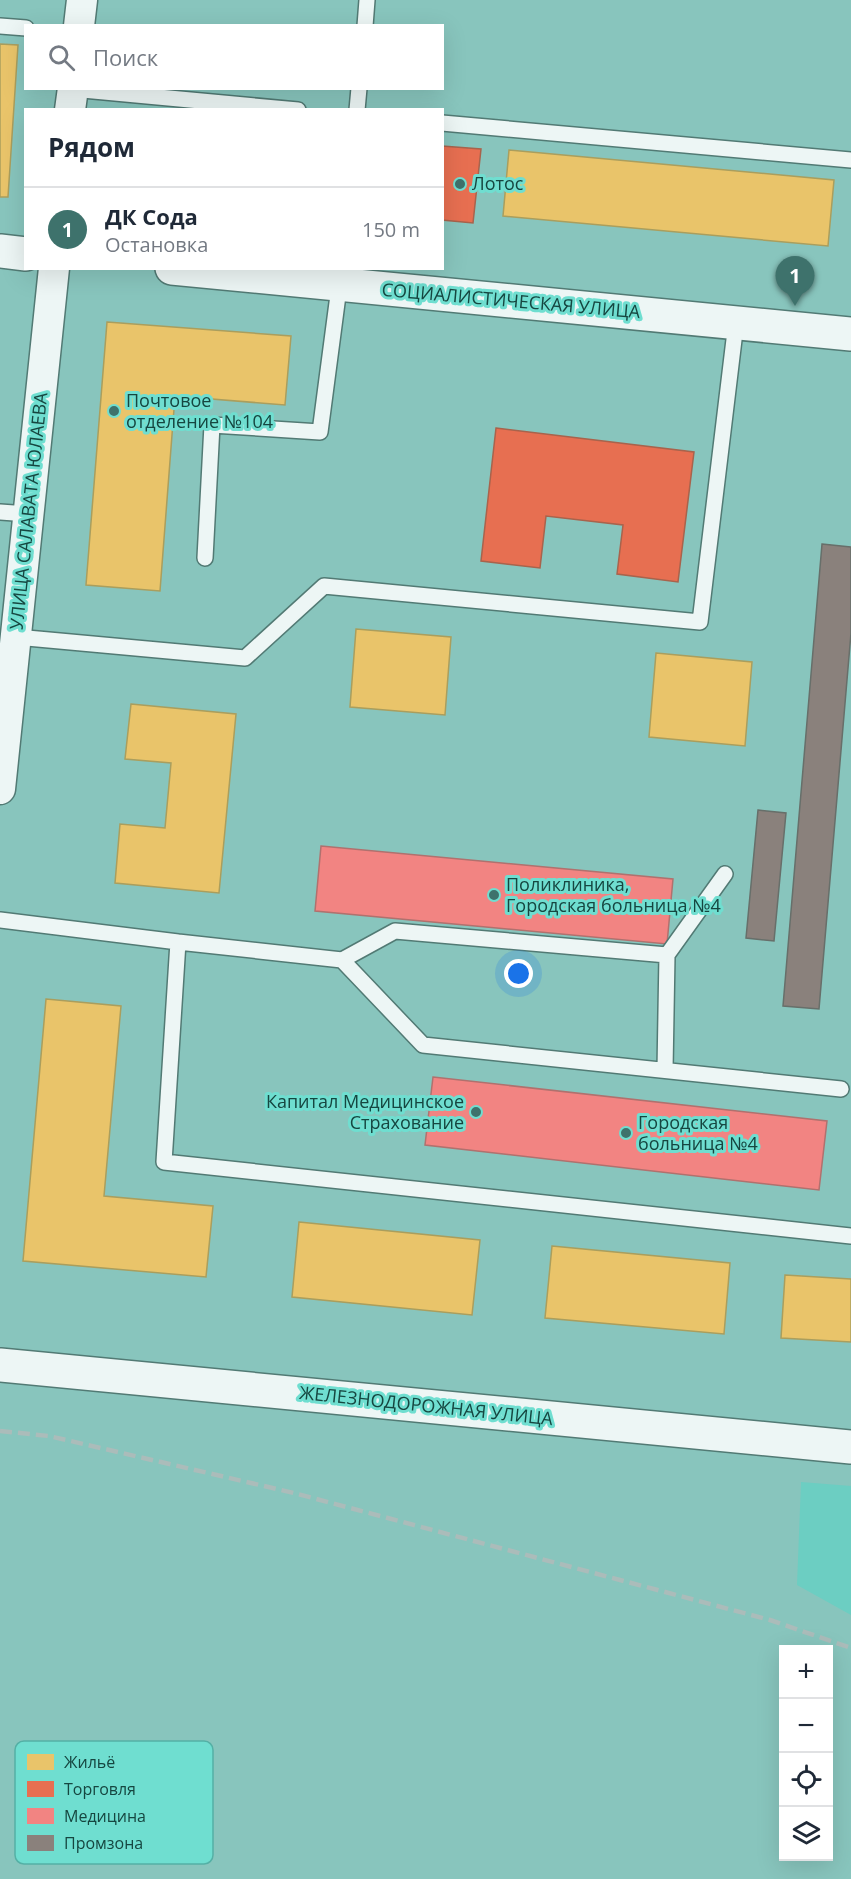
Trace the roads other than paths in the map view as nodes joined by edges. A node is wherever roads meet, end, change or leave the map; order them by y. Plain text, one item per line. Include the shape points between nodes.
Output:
1 (82, 0) edge
2 (367, 0) edge
3 (79, 24) edge
4 (365, 24) edge
5 (0, 26) edge
6 (24, 28) edge
7 (73, 90) edge
8 (84, 90) edge
9 (359, 90) edge
10 (70, 108) edge
11 (277, 108) edge
12 (357, 108) edge
13 (444, 123) edge
14 (851, 160) edge
15 (0, 252) edge
16 (24, 254) edge
17 (54, 270) edge
18 (209, 270) edge
19 (340, 277) edge
20 (736, 323) junction
21 (851, 334) edge
22 (14, 513) edge
23 (205, 558) dead end
24 (16, 637) junction
25 (0, 789) edge
26 (725, 874) dead end
27 (0, 920) edge
28 (178, 942) junction
29 (667, 955) junction
30 (342, 960) junction
31 (665, 1070) junction
32 (841, 1089) dead end
33 (851, 1236) edge
34 (0, 1365) edge
35 (851, 1447) edge

1 - 3 street
2 - 4 lane
5 - 6 lane
7 - 10 street
8 - 11 lane
9 - 12 lane
13 - 14 lane
15 - 16 main road
17 - 22 street, УЛИЦА САЛАВАТА ЮЛАЕВА
18 - 19 main road, СОЦИАЛИСТИЧЕСКАЯ УЛИЦА
19 - 20 main road, СОЦИАЛИСТИЧЕСКАЯ УЛИЦА
19 - 23 lane via 320,432 212,425
20 - 21 main road, СОЦИАЛИСТИЧЕСКАЯ УЛИЦА
20 - 24 lane via 700,622 324,585 245,658
22 - 24 street, УЛИЦА САЛАВАТА ЮЛАЕВА
24 - 25 street, УЛИЦА САЛАВАТА ЮЛАЕВА
26 - 29 lane
27 - 28 lane
28 - 30 lane
28 - 33 lane via 164,1162
29 - 30 lane via 395,932
29 - 31 lane
30 - 31 lane via 423,1045
31 - 32 lane
34 - 35 main road, ЖЕЛЕЗНОДОРОЖНАЯ УЛИЦА

